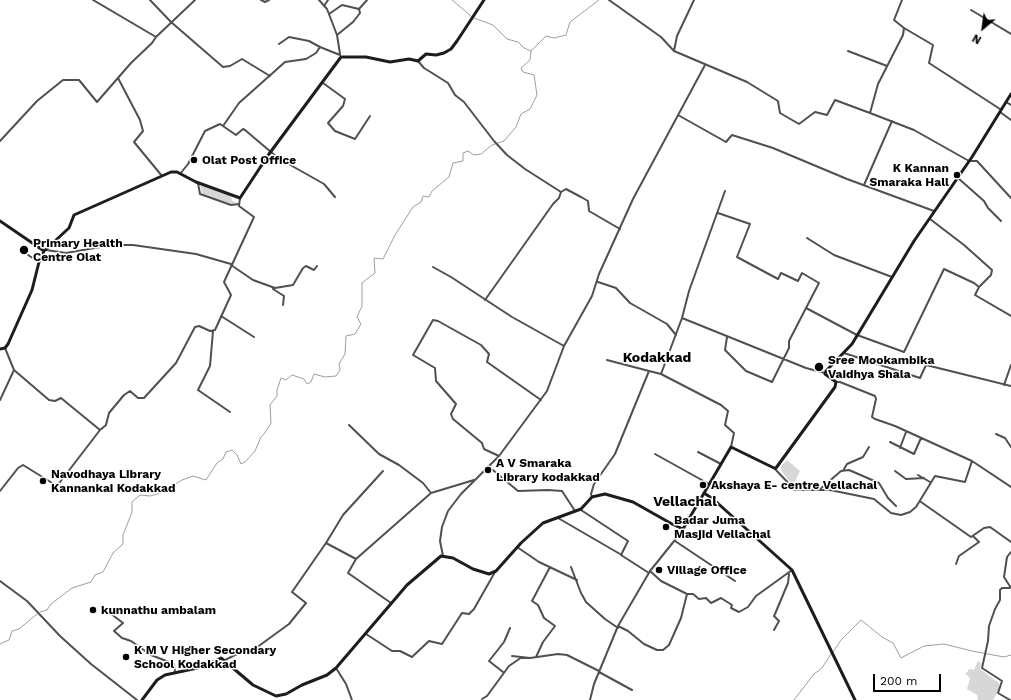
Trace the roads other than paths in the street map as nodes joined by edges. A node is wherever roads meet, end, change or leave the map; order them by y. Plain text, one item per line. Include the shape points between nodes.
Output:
1 (94, 0) edge
2 (150, 0) edge
3 (195, 0) edge
4 (261, 0) edge
5 (268, 0) edge
6 (319, 0) edge
7 (328, 0) edge
8 (367, 0) edge
9 (484, 0) edge
10 (609, 0) edge
11 (694, 0) edge
12 (902, 0) edge
13 (324, 6) junction
14 (359, 9) junction
15 (972, 10) dead end
16 (329, 14) junction
17 (171, 22) junction
18 (904, 28) junction
19 (1011, 34) edge
20 (337, 35) junction
21 (156, 37) junction
22 (279, 44) dead end
23 (320, 47) junction
24 (674, 51) junction
25 (848, 51) dead end
26 (341, 56) junction
27 (418, 61) junction
28 (705, 65) junction
29 (887, 66) junction
30 (270, 76) junction
31 (118, 78) junction
32 (322, 82) junction
33 (1011, 94) edge
34 (1005, 101) junction
35 (1011, 105) edge
36 (1000, 110) junction
37 (870, 113) junction
38 (678, 115) junction
39 (370, 116) dead end
40 (1011, 120) edge
41 (892, 121) junction
42 (223, 126) junction
43 (0, 141) edge
44 (271, 152) junction
45 (969, 161) junction
46 (180, 174) junction
47 (162, 176) junction
48 (958, 178) junction
49 (198, 183) junction
50 (864, 185) junction
51 (725, 191) dead end
52 (561, 192) junction
53 (335, 197) dead end
54 (240, 198) junction
55 (1011, 198) edge
56 (239, 204) junction
57 (934, 211) junction
58 (718, 213) junction
59 (929, 218) junction
60 (0, 221) edge
61 (1001, 221) dead end
62 (620, 229) junction
63 (807, 238) dead end
64 (45, 250) junction
65 (28, 255) dead end
66 (39, 262) junction
67 (231, 265) junction
68 (317, 266) dead end
69 (433, 267) dead end
70 (892, 277) junction
71 (597, 281) junction
72 (272, 288) junction
73 (979, 288) junction
74 (486, 300) junction
75 (283, 305) dead end
76 (806, 308) junction
77 (221, 316) junction
78 (1011, 316) edge
79 (682, 318) junction
80 (212, 331) junction
81 (676, 334) junction
82 (857, 334) junction
83 (254, 337) dead end
84 (727, 337) junction
85 (564, 346) junction
86 (5, 348) junction
87 (0, 349) edge
88 (844, 353) junction
89 (784, 359) junction
90 (608, 360) dead end
91 (1011, 365) edge
92 (14, 370) junction
93 (649, 371) junction
94 (825, 373) junction
95 (661, 374) junction
96 (836, 382) junction
97 (1004, 385) junction
98 (1011, 386) edge
99 (0, 400) edge
100 (541, 400) junction
101 (230, 412) dead end
102 (349, 425) dead end
103 (100, 430) junction
104 (907, 432) junction
105 (996, 434) dead end
106 (921, 438) junction
107 (890, 442) dead end
108 (731, 447) junction
109 (869, 447) dead end
110 (1011, 447) edge
111 (900, 448) junction
112 (698, 452) dead end
113 (655, 454) dead end
114 (499, 456) junction
115 (972, 461) junction
116 (721, 464) junction
117 (488, 466) junction
118 (774, 468) junction
119 (844, 469) junction
120 (382, 471) dead end
121 (896, 471) dead end
122 (918, 475) dead end
123 (924, 478) junction
124 (475, 480) junction
125 (930, 482) junction
126 (710, 484) junction
127 (1011, 487) edge
128 (819, 490) junction
129 (0, 491) edge
130 (431, 493) junction
131 (704, 493) junction
132 (592, 497) junction
133 (921, 502) junction
134 (896, 506) dead end
135 (580, 509) junction
136 (576, 511) junction
137 (557, 517) junction
138 (683, 529) junction
139 (973, 536) junction
140 (675, 541) junction
141 (1011, 542) edge
142 (326, 543) junction
143 (518, 547) junction
144 (1011, 552) edge
145 (621, 555) junction
146 (443, 556) junction
147 (356, 559) junction
148 (956, 564) dead end
149 (550, 567) junction
150 (571, 567) dead end
151 (792, 570) junction
152 (496, 571) junction
153 (650, 572) junction
154 (789, 574) junction
155 (577, 580) junction
156 (0, 581) edge
157 (735, 581) dead end
158 (1010, 588) edge
159 (687, 594) junction
160 (391, 603) junction
161 (110, 613) dead end
162 (618, 627) junction
163 (510, 628) dead end
164 (774, 630) dead end
165 (365, 634) junction
166 (512, 656) dead end
167 (522, 657) junction
168 (536, 657) junction
169 (225, 660) junction
170 (336, 668) junction
171 (599, 671) junction
172 (504, 672) junction
173 (175, 673) junction
174 (632, 690) dead end
175 (482, 699) edge
176 (137, 700) edge
177 (142, 700) edge
178 (352, 700) edge
179 (590, 700) edge
180 (855, 700) edge
181 (1010, 700) edge

1 - 21 street
2 - 17 street
3 - 17 street
4 - 5 street
6 - 13 street
7 - 13 street
8 - 14 street
9 - 27 main road via 451,48 436,55 426,54
10 - 24 street via 661,36
11 - 24 street via 677,36
12 - 18 street via 894,20
13 - 16 street
14 - 16 street via 342,5
14 - 20 street via 360,13 353,22
15 - 19 street
16 - 20 street
17 - 21 street
17 - 30 street via 223,67 242,59
18 - 29 street
18 - 36 street via 933,45 929,63
20 - 26 street
21 - 31 street
22 - 23 street via 289,38 309,41
23 - 26 street
23 - 30 street via 306,59 285,62
24 - 28 street
25 - 29 street
26 - 27 main road via 366,57 390,62 409,59
26 - 32 main road
27 - 52 street via 448,84 496,144 518,164
28 - 37 street via 747,82 778,101 780,113 798,124 815,112 827,115 836,100
28 - 38 street
29 - 37 street via 878,84
30 - 42 street via 239,103
31 - 43 street via 97,102 79,80 63,80 37,101
31 - 47 street via 143,131 134,142
32 - 39 street via 345,99 343,106 328,123 335,132 355,139
32 - 44 main road
33 - 34 main road
34 - 35 street
34 - 36 main road
36 - 40 street
36 - 45 main road
37 - 41 street
38 - 50 street via 726,142 732,135 772,148
38 - 62 street via 633,199
41 - 45 street via 914,130
41 - 50 street
42 - 44 street via 236,135 245,130
42 - 46 street via 220,124 205,131
44 - 53 street via 324,184
44 - 54 main road
45 - 48 main road
45 - 55 street via 977,161
46 - 47 main road via 171,172
46 - 49 main road
47 - 64 main road via 74,215 69,228
48 - 57 main road
48 - 61 street via 984,201
49 - 54 main road
49 - 56 street via 200,194 231,205
50 - 57 street
51 - 58 street
52 - 62 street via 566,189 588,201 589,211
52 - 74 street
54 - 56 street
56 - 67 street via 240,208 254,217
57 - 59 main road
58 - 76 street via 750,224 737,257 778,279 781,272 798,281 802,273 819,283
58 - 79 street via 689,291
59 - 70 main road
59 - 73 street via 992,270
60 - 64 main road
62 - 71 street
63 - 70 street via 834,255
64 - 66 main road
64 - 67 street via 66,253 106,245 133,245 196,254
65 - 66 street
66 - 86 main road via 32,290
67 - 72 street via 253,280
67 - 77 street via 224,283 231,295
68 - 72 street via 314,270 306,266 303,268 293,285
69 - 74 street
70 - 82 main road
71 - 81 street via 616,288 630,303 667,324
71 - 85 street via 586,308
72 - 75 street via 284,296
73 - 78 street via 975,294
73 - 82 street via 944,269 904,352
74 - 85 street
76 - 82 street
76 - 89 street via 789,341
77 - 80 street
77 - 83 street
79 - 81 street
79 - 84 street
80 - 101 street via 210,366 198,390
80 - 103 street via 196,326 169,372 144,398 127,392 109,413 106,425
81 - 95 street
82 - 88 main road
84 - 89 street
84 - 89 street via 725,350 746,371 772,382
85 - 100 street via 547,392
86 - 87 main road
86 - 92 street
88 - 94 main road
88 - 97 street via 920,378 926,365
89 - 94 street
90 - 93 street
91 - 97 street
92 - 99 street
92 - 103 street via 48,400 55,401 61,398
93 - 95 street
93 - 132 street via 615,454 594,484 590,494
94 - 96 main road
95 - 108 street via 728,411 725,425 734,433
96 - 104 street via 875,396 872,417
96 - 118 main road via 835,388 783,460
97 - 98 street
100 - 114 street
100 - 114 street via 487,362 490,354 480,345 433,320 413,355 435,368 436,381 456,404 451,414 453,419 482,443 484,449
102 - 130 street via 379,454 399,464 423,483
103 - 129 street via 57,486 23,465
104 - 106 street
104 - 111 street
105 - 110 street via 1005,438
106 - 111 street via 914,454
106 - 115 street
107 - 111 street
108 - 116 main road
108 - 118 main road
109 - 119 street via 863,457 847,464
112 - 116 street
113 - 126 street
114 - 117 street
115 - 125 street via 965,482 935,476
115 - 127 street
116 - 126 main road
117 - 124 street
117 - 136 street via 518,491 562,491
118 - 128 street via 795,490
119 - 128 street
119 - 134 street via 879,483
120 - 142 street via 343,515
121 - 123 street via 906,479
122 - 123 street
123 - 125 street
124 - 130 street
124 - 146 street via 448,512 440,541
125 - 133 street
126 - 131 main road
128 - 133 street via 874,499 891,513 901,515 910,512
130 - 147 street
131 - 138 main road
131 - 151 main road
132 - 135 main road
132 - 138 main road via 604,494 633,502
133 - 139 street
135 - 136 main road
135 - 145 street via 628,541
136 - 137 main road
137 - 143 main road via 543,523
137 - 145 street
138 - 140 street
139 - 141 street via 990,527
139 - 148 street via 979,542 959,556
140 - 153 street
140 - 157 street
142 - 147 street
142 - 169 street via 292,592 306,603 289,624 256,648
143 - 149 street
143 - 152 main road
144 - 158 street via 1007,557 1004,577
145 - 153 street
146 - 152 main road via 453,558 481,572 489,574
146 - 160 main road via 423,570
147 - 160 street via 348,573
149 - 155 street
149 - 168 street via 532,601 538,605 544,618 555,626
150 - 155 street
151 - 154 street
151 - 180 main road
152 - 165 street via 474,609 470,614 462,613 442,644 429,640 412,657 400,651 392,651
153 - 159 street
153 - 162 street
154 - 159 street via 756,596 748,607 739,612 721,598 711,603 706,598 699,599 693,594
154 - 164 street via 788,583 774,616 779,621
155 - 162 street via 586,602
156 - 176 street via 27,601 91,664
158 - 181 street via 1000,590 1000,600 988,631 982,668 1002,681 998,693
159 - 162 street via 681,618 672,639 663,650 644,644 628,631
160 - 165 main road
161 - 173 street via 123,623 114,630 122,638 151,655 174,664
162 - 171 street
163 - 172 street via 504,642 488,661
165 - 170 main road
166 - 167 street
167 - 168 street
167 - 172 street
168 - 171 street via 567,655
169 - 170 main road via 253,685 276,696 327,675
169 - 173 main road via 221,658 202,667
170 - 178 street
171 - 174 street
171 - 179 street
172 - 175 street
173 - 177 main road via 165,674 157,680

